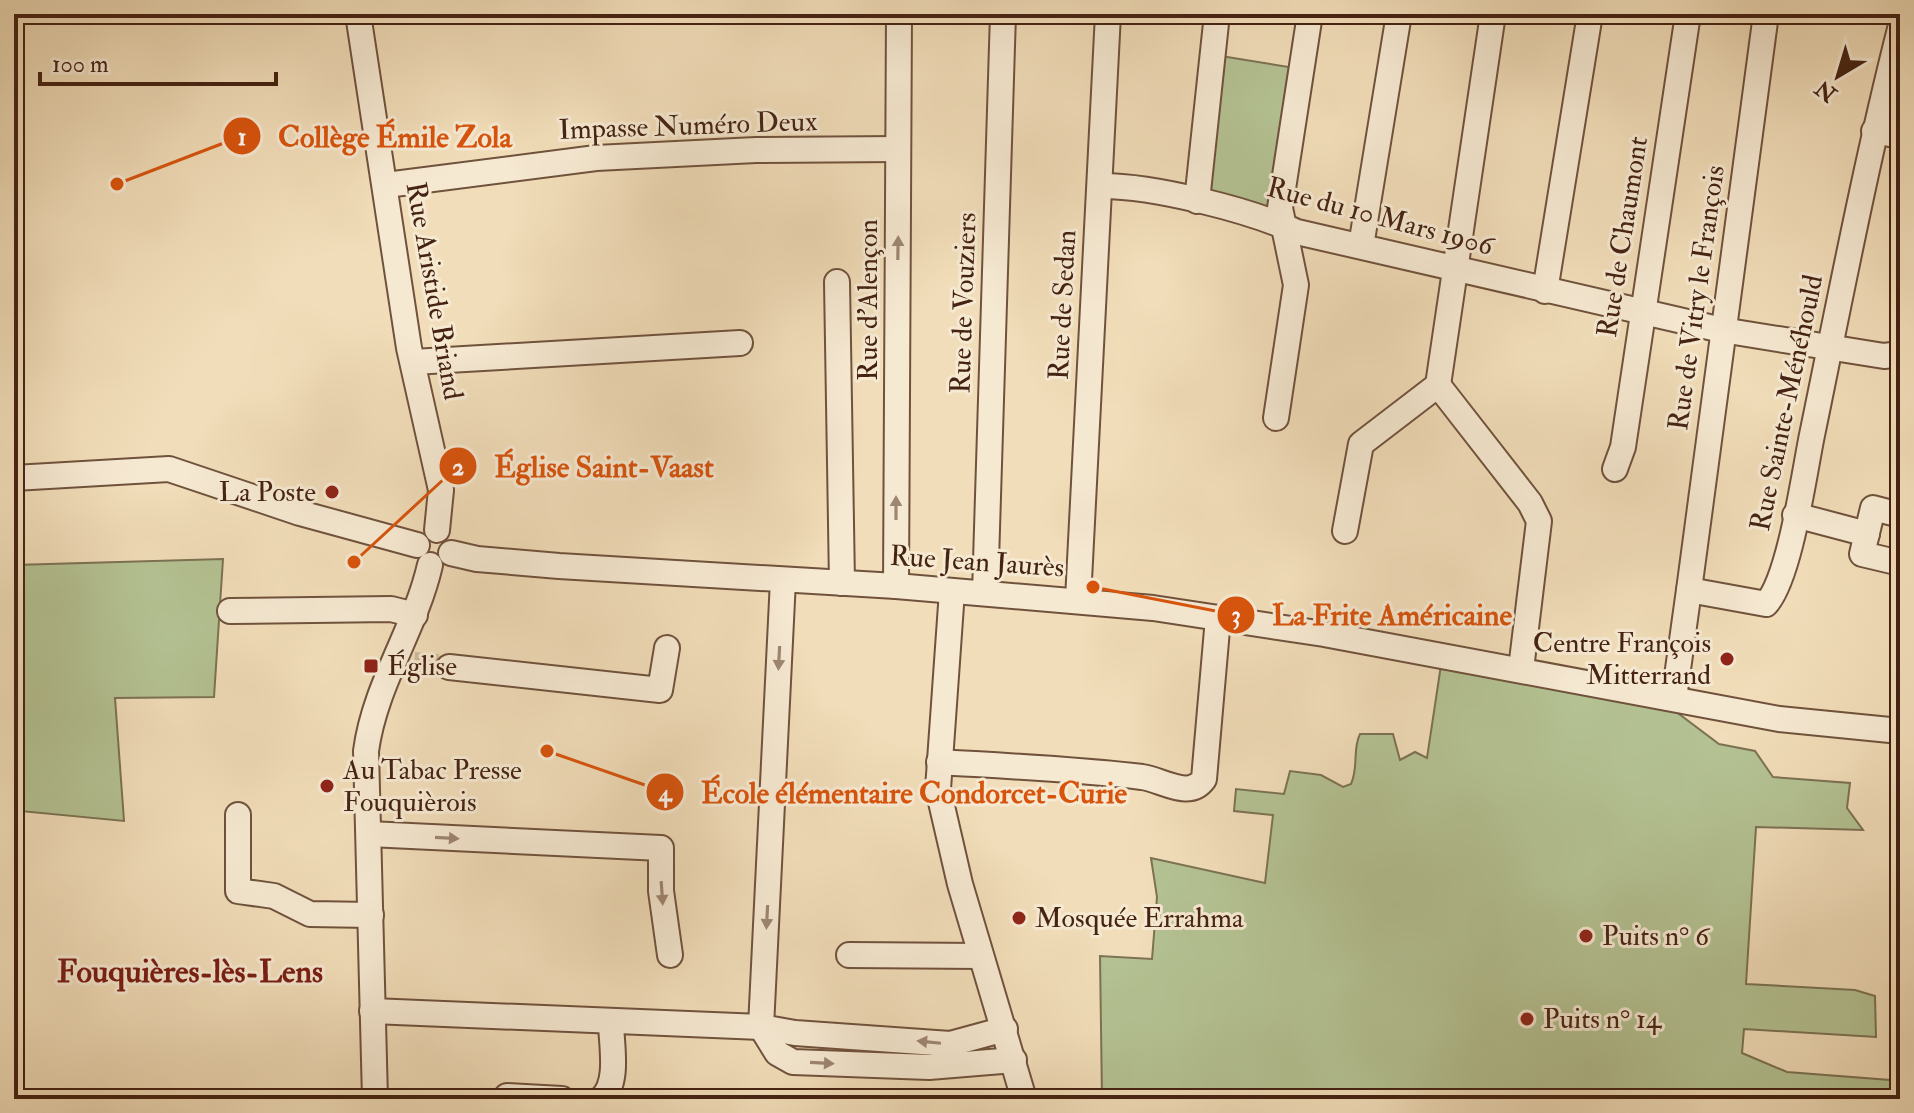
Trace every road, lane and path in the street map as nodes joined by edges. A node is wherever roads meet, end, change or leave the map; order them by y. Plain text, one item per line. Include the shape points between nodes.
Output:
1 (358, 14) edge
2 (899, 14) edge
3 (1003, 14) edge
4 (1108, 14) edge
5 (1217, 14) edge
6 (1310, 14) edge
7 (1399, 14) edge
8 (1493, 14) edge
9 (1590, 14) edge
10 (1688, 14) edge
11 (1766, 14) edge
12 (1900, 29) edge
13 (1874, 131) junction
14 (1900, 136) edge
15 (898, 149) junction
16 (386, 185) junction
17 (1102, 186) junction
18 (1197, 201) junction
19 (1281, 224) junction
20 (1361, 246) junction
21 (1453, 269) junction
22 (837, 282) dead end
23 (1545, 291) junction
24 (1642, 311) junction
25 (1722, 330) junction
26 (740, 343) dead end
27 (1830, 347) junction
28 (1900, 354) edge
29 (413, 362) junction
30 (1438, 385) junction
31 (1276, 418) dead end
32 (1615, 469) dead end
33 (14, 478) edge
34 (1795, 515) junction
35 (1900, 515) edge
36 (1345, 531) dead end
37 (1867, 534) junction
38 (434, 548) junction
39 (1900, 563) edge
40 (783, 580) junction
41 (842, 583) junction
42 (896, 586) junction
43 (1689, 590) junction
44 (952, 591) junction
45 (985, 593) junction
46 (1078, 600) junction
47 (230, 611) dead end
48 (415, 615) junction
49 (1218, 618) junction
50 (667, 648) dead end
51 (449, 667) tunnel mouth
52 (1521, 669) junction
53 (1674, 698) junction
54 (1900, 731) edge
55 (939, 762) junction
56 (238, 815) dead end
57 (369, 834) junction
58 (371, 915) junction
59 (670, 955) dead end
60 (849, 955) dead end
61 (981, 956) junction
62 (372, 1011) junction
63 (611, 1021) junction
64 (761, 1027) junction
65 (1005, 1029) junction
66 (1014, 1060) junction
67 (507, 1096) dead end
68 (609, 1097) edge
69 (375, 1099) edge
70 (562, 1099) edge
71 (1024, 1099) edge

1 - 16 street, Rue Aristide Briand
2 - 15 street, Rue d'Alençon
3 - 45 street, Rue de Vouziers
4 - 17 street, Rue de Sedan
5 - 18 street
6 - 19 street
7 - 20 street
8 - 21 street
9 - 23 street
10 - 24 street, Rue de Chaumont
11 - 25 street, Rue de Vitry le François
12 - 13 street, Rue Sainte-Ménéhould
13 - 14 street
13 - 27 street, Rue Sainte-Ménéhould
15 - 16 street, Impasse Numéro Deux via 596,158
42 -> 15 street, Rue d'Alençon
16 - 29 street, Rue Aristide Briand
17 - 18 street, Rue du 10 Mars 1906
17 - 46 street, Rue de Sedan
18 - 19 street, Rue du 10 Mars 1906
19 - 20 street, Rue du 10 Mars 1906
19 - 31 street via 1296,285
20 - 21 street, Rue du 10 Mars 1906
21 - 23 street, Rue du 10 Mars 1906
21 - 30 street
22 - 41 street
23 - 24 street, Rue du 10 Mars 1906
24 - 25 street, Rue du 10 Mars 1906
24 - 32 street, Rue de Chaumont via 1623,447
25 - 27 street, Rue du 10 Mars 1906
25 - 43 street, Rue de Vitry le François
26 - 29 street
27 - 28 street, Rue du 10 Mars 1906
27 - 34 street, Rue Sainte-Ménéhould
29 - 38 street, Rue Aristide Briand via 441,490
30 - 36 street via 1361,444
30 - 52 street via 1539,521
33 - 38 street, Rue Jean Jaurès via 169,469 300,513
34 - 37 street
34 - 43 street, Rue Sainte-Ménéhould via 1775,594 1766,604
35 - 37 street via 1873,508
37 - 39 street via 1862,554
38 - 40 street, Rue Jean Jaurès via 477,559
38 - 48 street, Rue Aristide Briand
40 - 41 street, Rue Jean Jaurès
40 -> 64 street
41 - 42 street, Rue Jean Jaurès
42 - 44 street, Rue Jean Jaurès
43 - 53 street
44 - 45 street, Rue Jean Jaurès
44 - 55 street
45 - 46 street, Rue Jean Jaurès
46 - 49 street, Rue Jean Jaurès
47 - 48 street via 391,609
48 - 57 street, Rue Aristide Briand via 405,660 380,691 369,730
49 - 52 street, Rue Jean Jaurès
49 - 55 street via 1204,779 1196,788 1185,790 1144,778
50 - 51 street via 660,690
52 - 53 street, Rue Jean Jaurès
53 - 54 street, Rue Jean Jaurès via 1779,719
55 - 61 street via 938,789
56 - 58 street via 238,891 274,896 310,914
57 - 58 street, Rue Aristide Briand
57 -> 59 street via 661,848
58 - 62 street, Rue Aristide Briand
60 - 61 street
61 - 65 street
62 - 63 street
62 - 69 street, Rue Aristide Briand
63 - 64 street
63 - 68 street
65 -> 64 street via 950,1044
64 -> 66 street via 777,1053 793,1062 929,1067
65 - 66 street
66 - 71 street
67 - 70 street

